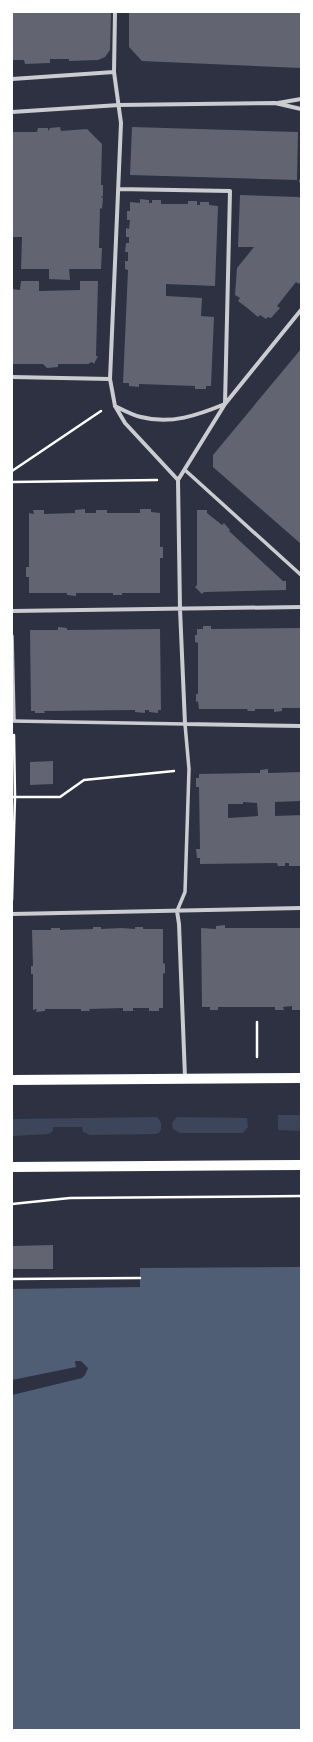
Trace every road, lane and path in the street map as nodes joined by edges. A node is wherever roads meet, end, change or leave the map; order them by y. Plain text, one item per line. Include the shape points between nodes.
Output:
1 (115, 12) edge
2 (114, 72) junction
3 (12, 79) edge
4 (301, 99) edge
5 (275, 103) junction
6 (119, 105) junction
7 (301, 109) edge
8 (12, 112) edge
9 (118, 189) junction
10 (301, 310) edge
11 (12, 377) edge
12 (110, 379) junction
13 (226, 404) junction
14 (114, 406) junction
15 (185, 470) junction
16 (12, 471) edge
17 (178, 480) junction
18 (12, 482) edge
19 (301, 575) edge
20 (301, 607) edge
21 (180, 609) junction
22 (12, 611) edge
23 (12, 636) edge
24 (13, 721) edge
25 (185, 724) junction
26 (301, 726) edge
27 (189, 769) junction
28 (14, 797) edge
29 (13, 888) edge
30 (301, 908) edge
31 (177, 911) junction
32 (12, 914) edge
33 (258, 1022) dead end
34 (257, 1057) dead end
35 (301, 1078) edge
36 (12, 1080) edge
37 (185, 1080) junction
38 (301, 1165) edge
39 (12, 1167) edge
40 (301, 1196) edge
41 (12, 1204) edge
42 (140, 1278) dead end
43 (12, 1279) edge

1 - 2 street
2 - 3 street
2 - 6 street
4 - 5 street
5 - 6 street
5 - 7 street
6 - 8 street
6 - 9 street via 121,123
9 - 12 street
9 - 13 street via 230,191
10 - 13 street
11 - 12 street
12 - 14 street
13 - 14 street via 192,417 162,420 140,417
13 - 15 street
14 - 16 path via 102,410
14 - 17 street via 125,423
15 - 17 street
15 - 19 street
17 - 18 path
17 - 21 street
20 - 21 street
21 - 22 street
21 - 25 street
23 - 24 street
24 - 25 street
24 - 28 path
25 - 26 street
25 - 27 street
27 - 28 path via 84,780 60,797
27 - 31 street via 185,892
28 - 29 path
30 - 31 street
31 - 32 street
31 - 37 street
33 - 34 path
35 - 37 main road
36 - 37 main road
38 - 39 main road
40 - 41 path via 70,1198
42 - 43 path

